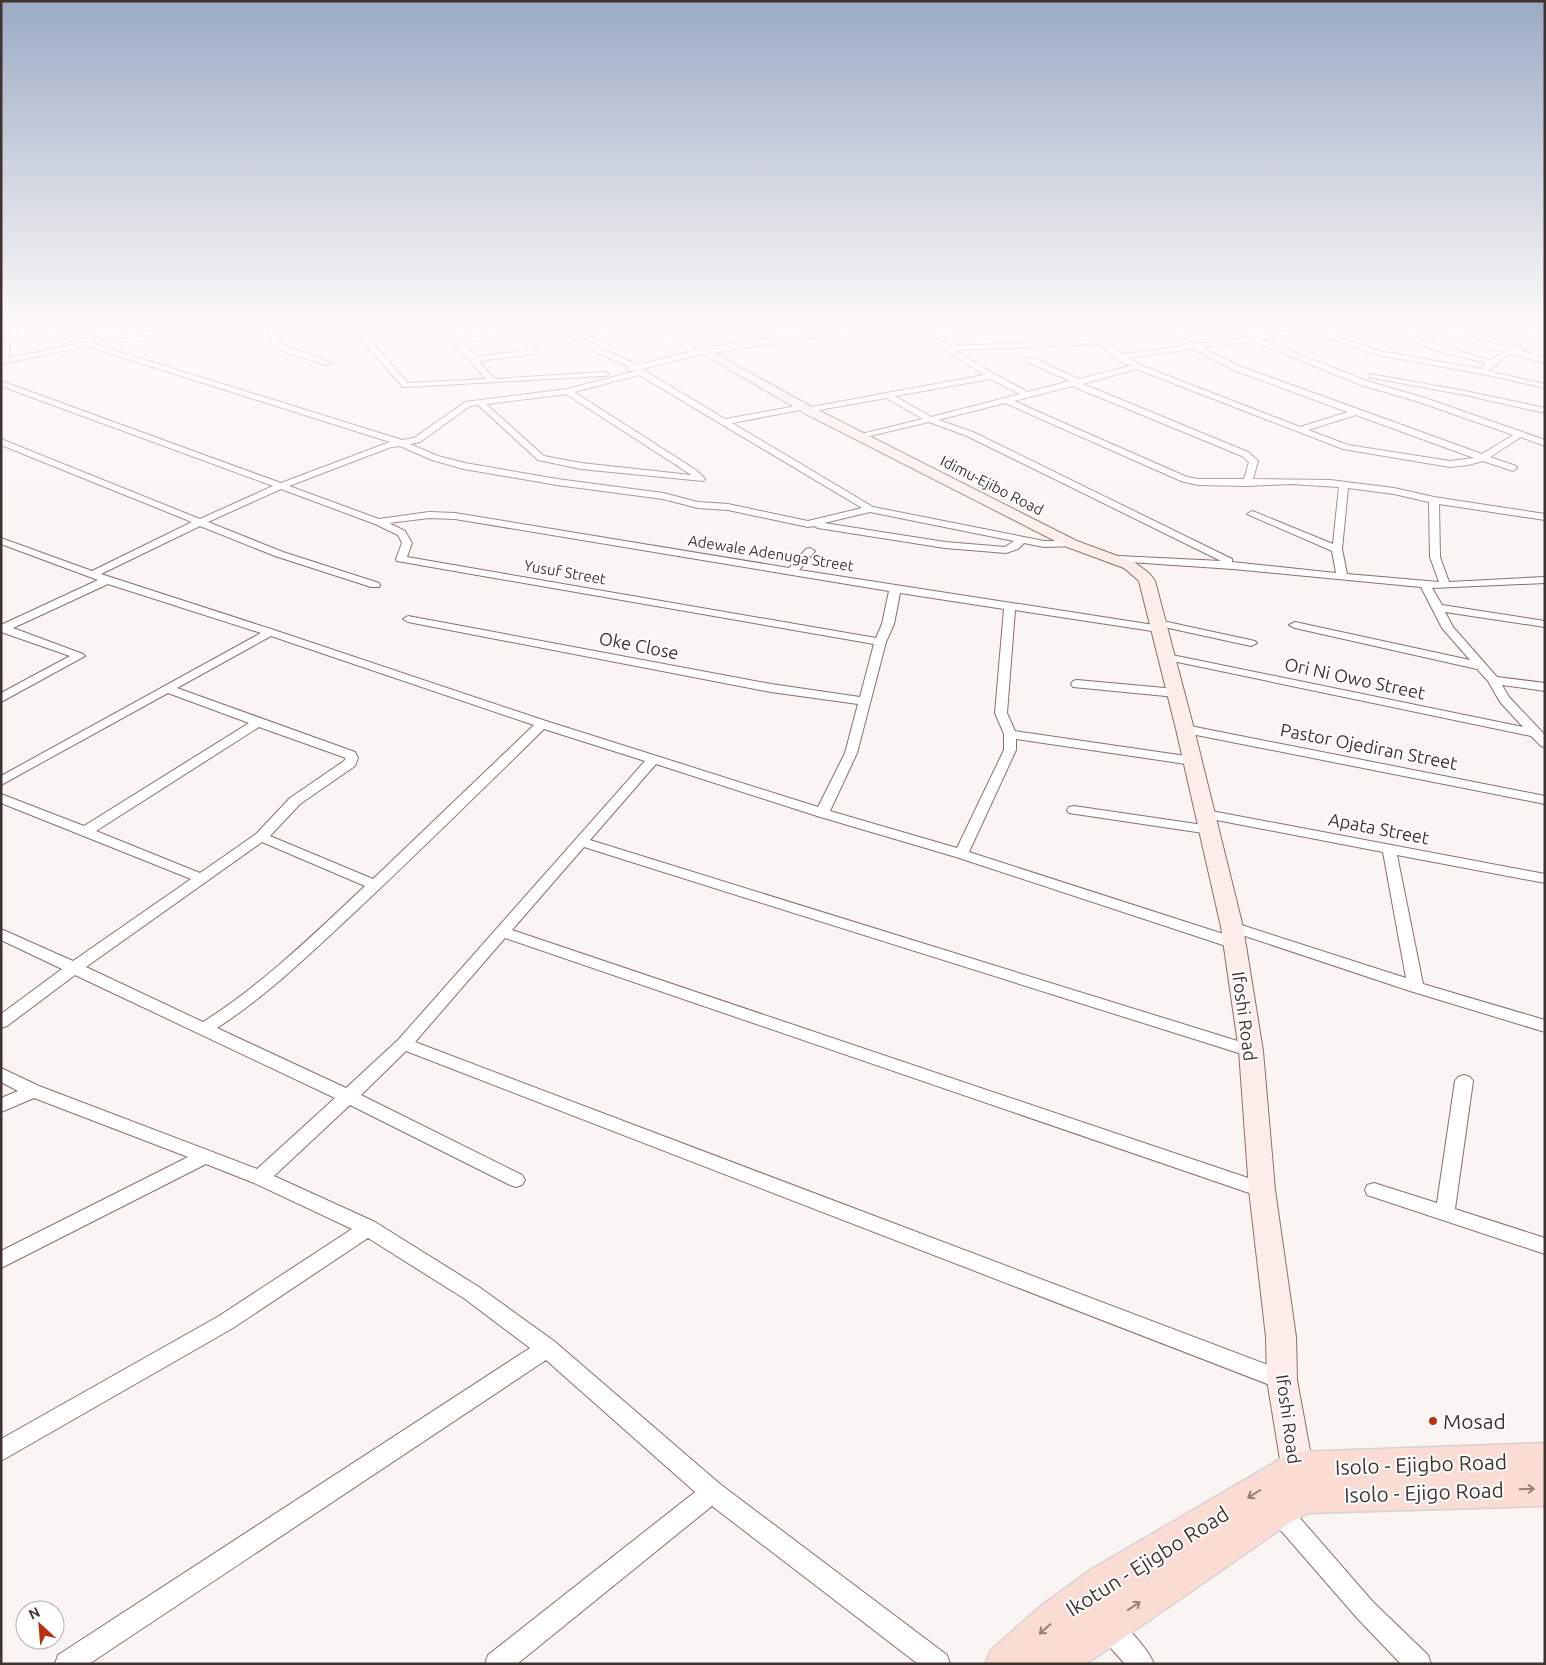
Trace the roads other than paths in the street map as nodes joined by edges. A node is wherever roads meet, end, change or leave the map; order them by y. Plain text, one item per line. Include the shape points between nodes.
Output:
1 (63, 406) edge
2 (279, 406) edge
3 (464, 406) edge
4 (483, 406) edge
5 (590, 406) edge
6 (698, 406) edge
7 (801, 406) edge
8 (820, 406) edge
9 (906, 406) edge
10 (985, 406) edge
11 (1019, 406) edge
12 (1130, 406) edge
13 (1236, 406) edge
14 (1339, 406) edge
15 (1437, 406) edge
16 (1518, 406) edge
17 (805, 408) junction
18 (1356, 412) junction
19 (1545, 412) edge
20 (931, 420) junction
21 (725, 422) junction
22 (1298, 430) junction
23 (1520, 434) junction
24 (860, 437) junction
25 (1, 442) edge
26 (399, 442) junction
27 (1545, 443) edge
28 (1481, 456) junction
29 (1513, 468) dead end
30 (1247, 483) junction
31 (1344, 485) junction
32 (282, 486) junction
33 (1434, 500) junction
34 (870, 510) junction
35 (1252, 514) dead end
36 (1545, 516) edge
37 (200, 522) junction
38 (378, 522) junction
39 (808, 524) junction
40 (2, 538) edge
41 (1022, 540) junction
42 (1072, 544) junction
43 (1337, 549) junction
44 (810, 551) dead end
45 (1118, 559) junction
46 (1235, 565) junction
47 (792, 571) junction
48 (92, 575) junction
49 (1342, 577) junction
50 (107, 580) junction
51 (1545, 580) edge
52 (1424, 584) junction
53 (375, 585) dead end
54 (1445, 585) junction
55 (895, 589) junction
56 (1010, 605) junction
57 (1437, 608) junction
58 (408, 619) dead end
59 (1545, 624) edge
60 (1295, 625) dead end
61 (1159, 626) junction
62 (2, 629) edge
63 (270, 632) junction
64 (880, 642) junction
65 (1251, 643) dead end
66 (1167, 657) junction
67 (1480, 666) junction
68 (1492, 680) junction
69 (1077, 684) dead end
70 (1545, 687) edge
71 (167, 689) junction
72 (1176, 693) junction
73 (1, 698) edge
74 (864, 701) junction
75 (258, 722) junction
76 (542, 724) junction
77 (1185, 729) junction
78 (1536, 733) junction
79 (1010, 734) junction
80 (1545, 743) edge
81 (654, 759) junction
82 (1193, 761) junction
83 (1, 782) edge
84 (1, 798) edge
85 (1545, 800) edge
86 (1074, 810) dead end
87 (822, 813) junction
88 (1208, 822) junction
89 (86, 831) junction
90 (261, 838) junction
91 (582, 842) junction
92 (1390, 849) junction
93 (961, 854) junction
94 (201, 878) junction
95 (1545, 879) edge
96 (374, 885) junction
97 (502, 932) junction
98 (1, 934) edge
99 (1233, 935) junction
100 (75, 967) junction
101 (1416, 987) junction
102 (1, 1022) edge
103 (1545, 1026) edge
104 (204, 1028) junction
105 (404, 1044) junction
106 (1251, 1052) junction
107 (1, 1074) edge
108 (1464, 1082) dead end
109 (33, 1091) junction
110 (348, 1096) junction
111 (1, 1106) edge
112 (206, 1156) junction
113 (260, 1178) junction
114 (516, 1180) dead end
115 (1262, 1190) junction
116 (1374, 1190) dead end
117 (1445, 1212) junction
118 (368, 1228) junction
119 (1545, 1246) edge
120 (1, 1260) edge
121 (547, 1348) junction
122 (1282, 1380) junction
123 (1, 1451) edge
124 (1545, 1460) edge
125 (1545, 1488) edge
126 (1293, 1491) junction
127 (712, 1492) junction
128 (1096, 1611) junction
129 (67, 1664) edge
130 (496, 1664) edge
131 (938, 1664) edge
132 (1005, 1664) edge
133 (1051, 1664) edge
134 (1142, 1664) edge
135 (1420, 1664) edge

1 - 32 street, Yusuf Street
2 - 26 street
3 - 26 street via 421,438
4 - 5 street via 541,458 589,468 700,479
6 - 21 street
7 - 17 main road, Idimu-Ejibo Road
8 - 17 street
9 - 20 street
10 - 20 street
11 - 30 street via 1184,479
12 - 30 street via 1251,457 1253,465
13 - 22 street
14 - 18 street
15 - 23 street
16 - 19 street
17 - 21 street
17 - 24 main road, Idimu-Ejibo Road
18 - 22 street
18 - 28 street
20 - 24 street
20 - 46 street via 970,434
21 - 34 street
22 - 28 street via 1352,448 1408,458 1458,465 1470,463
23 - 27 street
23 - 28 street
24 - 42 main road, Idimu-Ejibo Road
25 - 37 street
26 - 32 street
26 - 39 street via 435,458 492,471 663,496
28 - 29 street
30 - 31 street
31 - 33 street
31 - 43 street
32 - 37 street
32 - 38 street, Yusuf Street
33 - 36 street
33 - 54 street via 1435,557
34 - 39 street
34 - 41 street
35 - 43 street
37 - 48 street
37 - 53 street via 279,554
38 - 47 street, Adewale Adenuga Street via 429,515 455,516
38 - 64 street, Yusuf Street via 402,533 406,543 401,559
39 - 41 street via 900,539 997,549 1014,547
40 - 48 street
41 - 42 street
42 - 45 main road, Idimu-Ejibo Road
43 - 49 street
44 - 47 street
45 - 46 street
45 - 61 main road, Ifoshi Road via 1144,576
46 - 49 street
47 - 55 street, Adewale Adenuga Street
48 - 50 street
49 - 52 street
50 - 62 street
50 - 63 street
51 - 54 street
52 - 54 street
52 - 57 street
55 - 56 street, Adewale Adenuga Street
55 - 64 street via 888,624
56 - 61 street, Adewale Adenuga Street
56 - 79 street via 1001,713
57 - 59 street
57 - 67 street via 1448,628
58 - 74 street, Oke Close via 772,688
60 - 67 street
61 - 65 street, Adewale Adenuga Street
61 - 66 main road, Ifoshi Road
62 - 73 street via 79,656
63 - 71 street
63 - 76 street
64 - 74 street
66 - 72 main road, Ifoshi Road
66 - 78 street, Ori Ni Owo Street
67 - 68 street
68 - 70 street
68 - 78 street via 1504,699
69 - 72 street
71 - 75 street
71 - 83 street
72 - 77 main road, Ifoshi Road
74 - 87 street via 851,753
75 - 89 street
75 - 90 street via 352,758 294,801
76 - 81 street
76 - 96 street
77 - 82 main road, Ifoshi Road
77 - 85 street, Pastor Ojediran Street
78 - 80 street
79 - 82 street
79 - 93 street via 1010,750
81 - 87 street
81 - 91 street
82 - 88 main road, Ifoshi Road
84 - 89 street
86 - 88 street, Apata Street
87 - 93 street
88 - 92 street, Apata Street
88 - 99 main road, Ifoshi Road
89 - 94 street
90 - 94 street
90 - 96 street
91 - 97 street
91 - 106 street
92 - 95 street, Apata Street
92 - 101 street
93 - 99 street
94 - 100 street
96 - 104 street via 271,982
97 - 105 street
97 - 115 street
98 - 100 street
99 - 101 street
99 - 106 main road, Ifoshi Road
100 - 102 street
100 - 104 street
101 - 103 street
104 - 110 street
105 - 110 street
105 - 122 street
106 - 115 main road, Ifoshi Road
107 - 109 street
108 - 117 street
109 - 111 street
109 - 112 street
110 - 113 street
110 - 114 street
112 - 113 street
112 - 120 street
113 - 118 street
115 - 122 main road, Ifoshi Road via 1280,1337
116 - 117 street
117 - 119 street
118 - 121 street via 472,1293
118 - 123 street via 226,1322
121 - 127 street
121 - 129 street
122 - 126 main road, Ifoshi Road
124 - 126 main road, Isolo - Ejigbo Road
126 -> 125 main road, Isolo - Ejigo Road
126 - 128 main road, Ikotun - Ejigbo Road
126 - 135 street via 1365,1610
127 - 130 street
127 - 131 street
128 -> 132 main road, Ikotun - Ejigbo Road via 1056,1619
128 - 133 main road, Ikotun - Ejigbo Road
128 - 134 street

